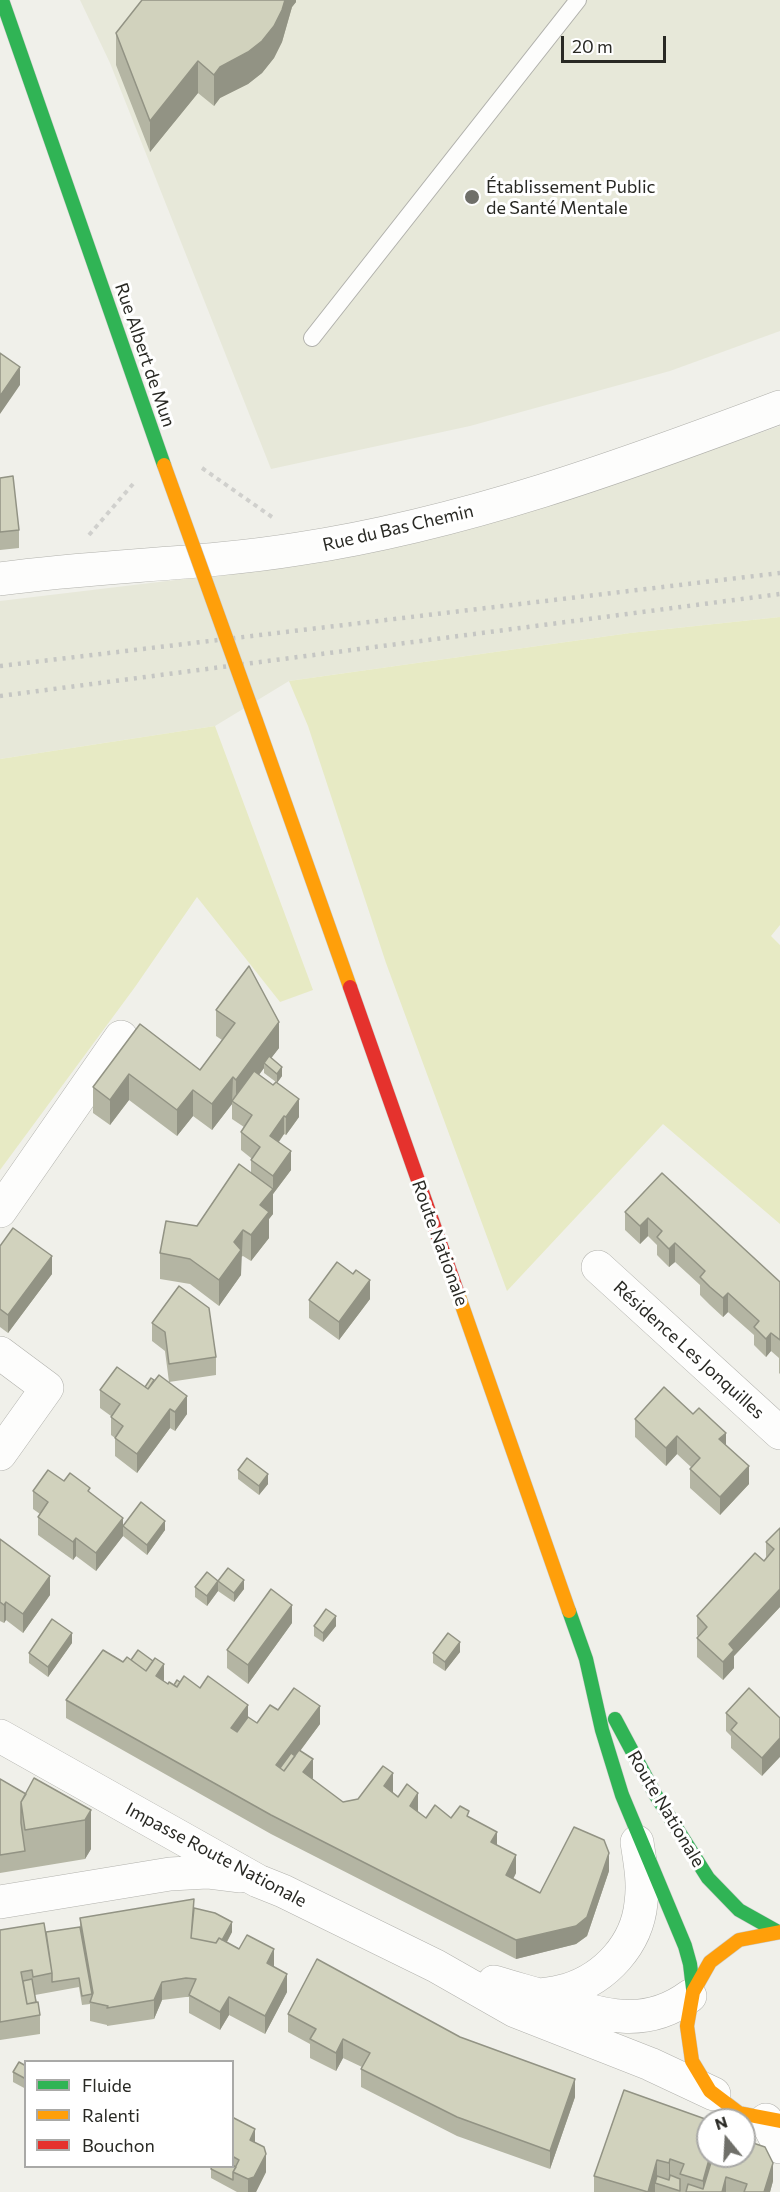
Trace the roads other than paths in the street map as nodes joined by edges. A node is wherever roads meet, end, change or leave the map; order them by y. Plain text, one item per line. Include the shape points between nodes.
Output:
1 (2, 0) edge
2 (578, 0) edge
3 (312, 339) dead end
4 (780, 407) edge
5 (0, 579) edge
6 (256, 721) joint
7 (121, 1037) dead end
8 (0, 1211) edge
9 (598, 1267) dead end
10 (0, 1353) edge
11 (780, 1433) edge
12 (0, 1454) edge
13 (586, 1659) junction
14 (0, 1736) edge
15 (636, 1832) junction
16 (258, 1881) junction
17 (0, 1902) edge
18 (779, 1932) edge
19 (436, 1966) junction
20 (691, 1993) junction
21 (539, 1995) junction
22 (714, 2094) junction
23 (775, 2129) edge

1 - 6 main road, Rue Albert de Mun, bridge
2 - 3 lane
4 - 5 street, Rue du Bas Chemin via 517,500 352,540 296,550
6 - 13 main road, Route Nationale
7 - 8 street
9 - 11 street, Résidence Les Jonquilles
10 - 12 street via 47,1388
13 - 15 main road, Route Nationale via 612,1763
13 - 18 main road, Route Nationale via 633,1756 712,1884 754,1921
14 - 16 street, Impasse Route Nationale
15 - 20 main road, Route Nationale via 685,1946
15 - 21 street, Route Nationale via 642,1875 641,1904 625,1949 591,1980
16 - 17 street via 189,1872
16 - 19 street, Impasse Route Nationale
18 - 20 main road via 749,1937 731,1946 708,1965
19 - 21 street, Impasse Route Nationale
19 - 22 street, Impasse Route Nationale via 515,2011 650,2064
20 - 21 street, Impasse Route Nationale via 674,2006 624,2018
20 - 22 main road via 685,2028 689,2053
22 - 23 main road via 734,2109

